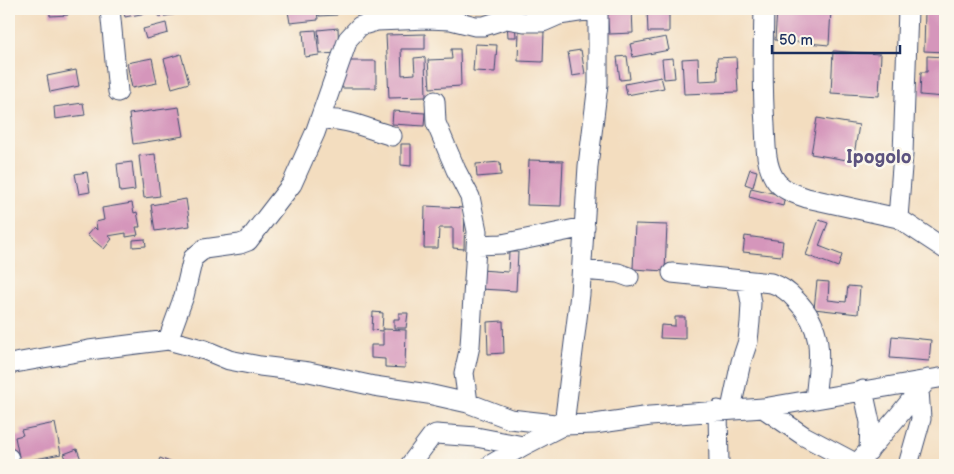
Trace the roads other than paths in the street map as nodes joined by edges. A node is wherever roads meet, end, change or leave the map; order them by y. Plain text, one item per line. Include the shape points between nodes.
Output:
1 (110, 9) edge
2 (524, 9) edge
3 (598, 9) edge
4 (764, 9) edge
5 (908, 9) edge
6 (505, 20) junction
7 (118, 92) dead end
8 (435, 101) dead end
9 (320, 120) junction
10 (392, 136) dead end
11 (898, 218) junction
12 (585, 227) junction
13 (478, 245) junction
14 (945, 249) edge
15 (582, 270) junction
16 (672, 273) dead end
17 (629, 277) dead end
18 (747, 281) junction
19 (168, 340) junction
20 (9, 364) edge
21 (931, 382) edge
22 (863, 390) junction
23 (815, 399) junction
24 (468, 403) junction
25 (763, 408) junction
26 (724, 410) junction
27 (564, 425) junction
28 (523, 446) junction
29 (9, 458) edge
30 (860, 460) edge
31 (10, 465) edge
32 (410, 465) edge
33 (490, 465) edge
34 (719, 465) edge
35 (908, 465) edge

1 - 7 street
2 - 6 street via 508,15
3 - 6 street via 559,15 543,22
3 - 12 street via 598,84 588,166
4 - 11 street via 766,156 774,178 782,187 807,198
5 - 11 street
6 - 9 street via 475,26 451,20 393,19 360,26 348,39
8 - 13 street via 436,123 470,197
9 - 10 street via 355,123
9 - 19 street via 292,184 252,238 240,244 204,249 193,258
11 - 14 street
12 - 13 street via 502,244
12 - 15 street
13 - 24 street via 470,346 464,374
15 - 17 street
15 - 27 street
16 - 18 street
18 - 23 street via 780,286 804,308 812,321 819,350
18 - 26 street via 750,303 748,341
19 - 20 street
19 - 24 street via 229,360
21 - 22 street
21 - 30 street
21 - 35 street
22 - 23 street
22 - 30 street via 870,422
23 - 25 street
24 - 27 street via 510,419
25 - 26 street
25 - 30 street via 804,436
26 - 27 street
26 - 34 street
27 - 28 street
28 - 32 street via 441,434 431,437
28 - 33 street
29 - 31 street

